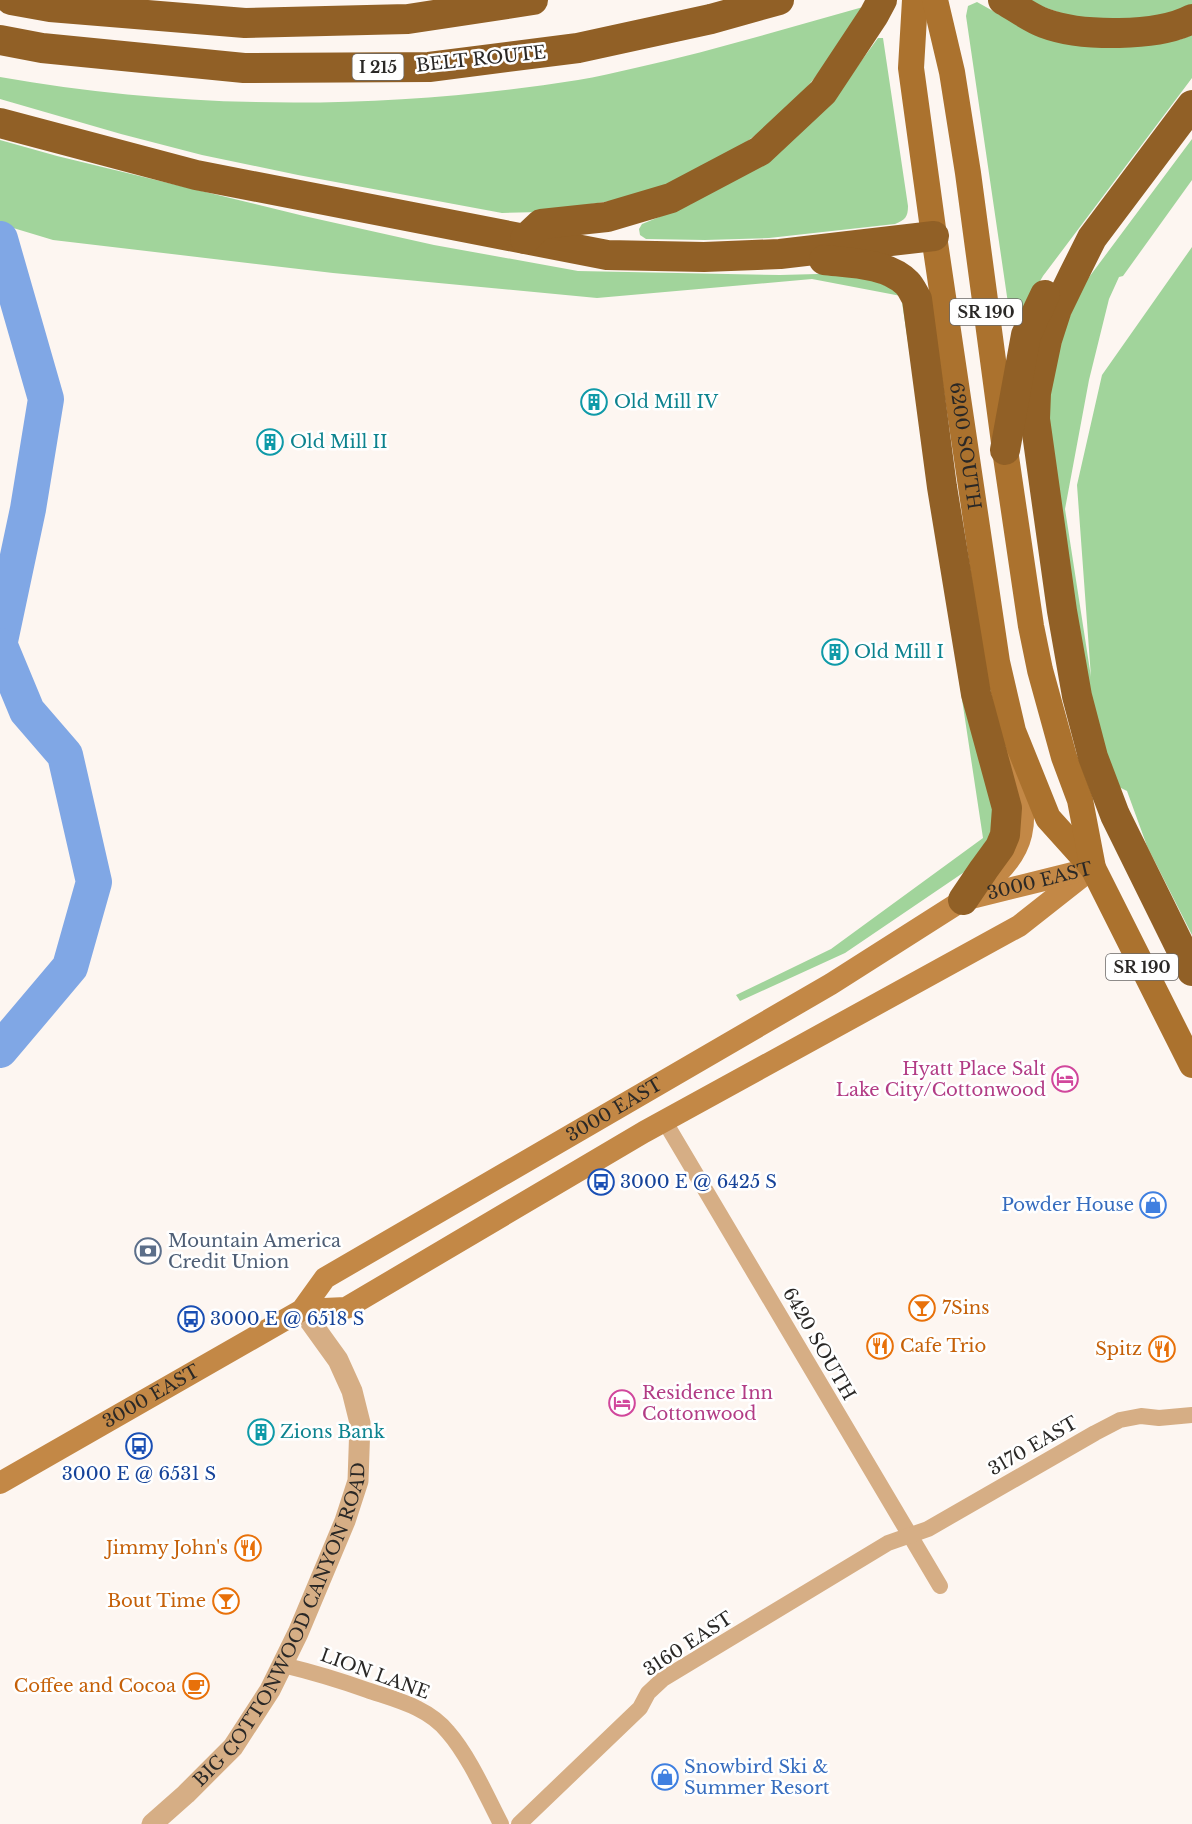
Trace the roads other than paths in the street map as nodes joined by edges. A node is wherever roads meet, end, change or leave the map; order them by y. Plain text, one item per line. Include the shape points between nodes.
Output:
1 (11, 0) edge
2 (533, 0) edge
3 (779, 0) edge
4 (882, 0) edge
5 (915, 0) edge
6 (935, 0) edge
7 (1003, 0) edge
8 (1192, 19) edge
9 (0, 40) edge
10 (1192, 105) edge
11 (13, 127) edge
12 (934, 236) junction
13 (1092, 238) junction
14 (525, 239) junction
15 (780, 254) junction
16 (1005, 450) junction
17 (1013, 731) junction
18 (1093, 868) junction
19 (963, 900) junction
20 (1192, 971) edge
21 (1192, 1065) edge
22 (665, 1122) junction
23 (302, 1310) junction
24 (1189, 1414) edge
25 (0, 1483) edge
26 (909, 1535) junction
27 (940, 1586) dead end
28 (283, 1665) junction
29 (152, 1824) edge
30 (501, 1824) edge
31 (519, 1824) edge

1 - 2 highway via 50,7 245,23 408,19
3 - 9 highway, BELT ROUTE / I 215 via 578,48 429,67 244,68 42,48
4 - 14 highway via 823,92 760,151 671,198 607,217 541,224
5 - 12 main road, 6200 SOUTH / SR 190 via 911,68
6 - 16 main road, 6200 SOUTH / SR 190 via 952,72 968,173
7 - 8 highway via 1044,23 1090,33 1141,31 1180,25
10 - 13 highway
11 - 14 highway via 196,175
12 - 15 highway
12 - 17 main road, 6200 SOUTH / SR 190 via 989,615
13 - 16 highway via 1070,258 1047,290 1026,335
13 - 20 highway via 1057,309 1047,340 1035,419 1062,611 1093,757 1115,815
14 - 15 highway via 607,255
15 - 19 highway via 895,273 909,284 918,299 942,487 976,694 1007,808 1000,847
16 - 18 main road, 6200 SOUTH / SR 190 via 1030,626 1064,757 1080,800
17 - 18 main road, 6200 SOUTH / SR 190 via 1048,818
17 - 19 main road via 1023,809 1020,839 1006,867
18 - 19 main road, 3000 EAST
18 - 21 main road, 6200 SOUTH / SR 190
18 - 22 main road, 3000 EAST via 1019,926
19 - 23 main road, 3000 EAST via 831,984 326,1278
22 - 23 main road, 3000 EAST via 346,1308
22 - 26 street, 6420 SOUTH
23 - 25 main road, 3000 EAST
23 - 28 street, BIG COTTONWOOD CANYON ROAD via 338,1360 352,1390 360,1423 358,1481 345,1521
24 - 26 street, 3170 EAST via 1120,1420 928,1529
26 - 27 street, 6420 SOUTH
26 - 31 street, 3160 EAST via 888,1543 663,1680 648,1693 640,1708
28 - 29 street, BIG COTTONWOOD CANYON ROAD via 233,1746
28 - 30 street, LION LANE via 405,1702 430,1714 448,1731 463,1754

